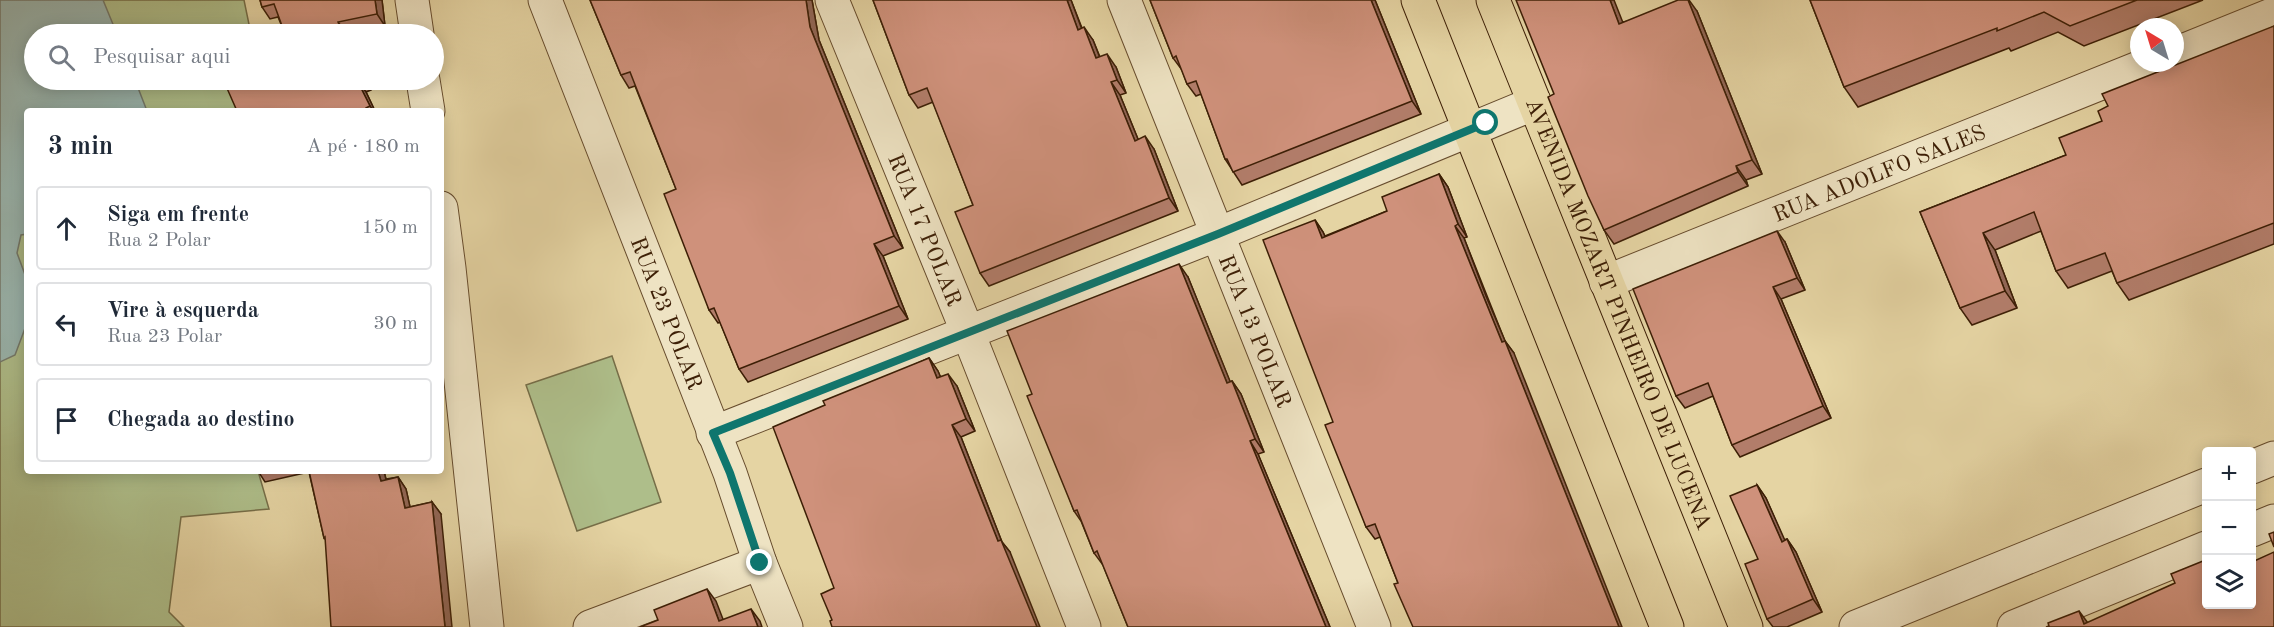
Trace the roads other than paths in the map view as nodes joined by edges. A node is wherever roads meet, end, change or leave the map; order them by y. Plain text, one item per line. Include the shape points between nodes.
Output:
1 (412, 0) edge
2 (544, 0) edge
3 (832, 0) edge
4 (1124, 0) edge
5 (1418, 0) edge
6 (1493, 0) edge
7 (2274, 14) edge
8 (416, 24) edge
9 (2184, 50) edge
10 (2130, 71) edge
11 (425, 90) edge
12 (1535, 103) junction
13 (428, 108) edge
14 (1468, 129) junction
15 (444, 231) edge
16 (1218, 234) junction
17 (1606, 282) junction
18 (968, 333) junction
19 (713, 433) junction
20 (2274, 458) edge
21 (2256, 465) edge
22 (2202, 487) edge
23 (2274, 521) edge
24 (2256, 528) edge
25 (2202, 550) edge
26 (760, 563) junction
27 (487, 627) edge
28 (590, 627) edge
29 (786, 627) edge
30 (1084, 627) edge
31 (1374, 627) edge
32 (1667, 627) edge
33 (1746, 627) edge
34 (1856, 627) edge
35 (2014, 627) edge

1 - 8 street
2 - 19 street, RUA 23 POLAR
3 - 18 street, RUA 17 POLAR
4 - 16 street, RUA 13 POLAR
5 - 14 main road
6 - 12 main road, AVENIDA MOZART PINHEIRO DE LUCENA
7 - 9 street
10 - 17 street, RUA ADOLFO SALES
11 - 13 street
12 - 14 street
12 - 17 main road, AVENIDA MOZART PINHEIRO DE LUCENA
14 - 16 street
14 - 32 main road
15 - 27 street
16 - 18 street
16 - 31 street, RUA 13 POLAR
17 - 33 main road, AVENIDA MOZART PINHEIRO DE LUCENA
18 - 19 street
18 - 30 street, RUA 17 POLAR
19 - 26 street, RUA 23 POLAR
20 - 21 street
22 - 34 street
23 - 24 street
25 - 35 street
26 - 28 street
26 - 29 street, RUA 23 POLAR

